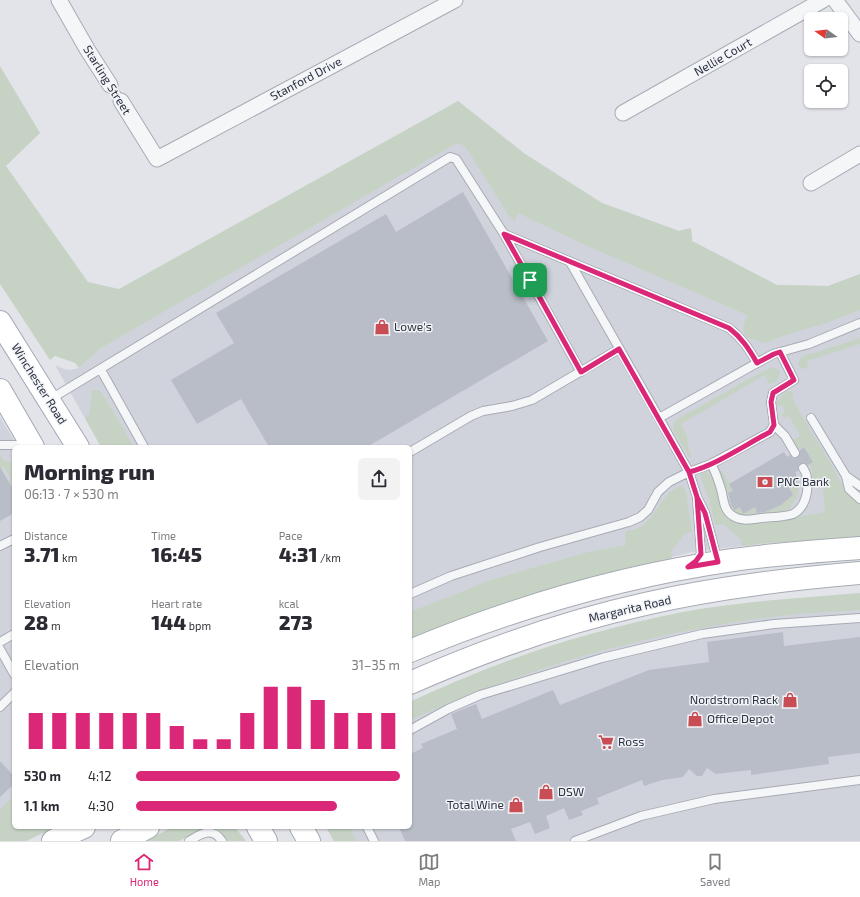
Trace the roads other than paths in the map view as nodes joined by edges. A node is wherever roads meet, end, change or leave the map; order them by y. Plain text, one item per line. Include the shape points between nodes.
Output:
1 (60, 0) edge
2 (455, 0) edge
3 (823, 0) edge
4 (835, 0) edge
5 (860, 34) edge
6 (110, 85) joint
7 (121, 101) joint
8 (624, 113) dead end
9 (860, 154) edge
10 (157, 159) joint
11 (812, 183) dead end
12 (504, 234) junction
13 (570, 262) junction
14 (0, 322) edge
15 (860, 323) edge
16 (619, 349) junction
17 (780, 352) junction
18 (757, 363) junction
19 (101, 370) junction
20 (581, 372) junction
21 (0, 397) edge
22 (50, 400) junction
23 (659, 418) junction
24 (811, 418) dead end
25 (774, 425) junction
26 (0, 445) edge
27 (12, 445) edge
28 (32, 445) edge
29 (77, 445) edge
30 (143, 445) edge
31 (412, 451) edge
32 (795, 452) dead end
33 (711, 464) junction
34 (803, 468) dead end
35 (689, 472) junction
36 (846, 476) junction
37 (860, 486) edge
38 (697, 497) junction
39 (860, 499) edge
40 (12, 539) edge
41 (0, 546) edge
42 (860, 548) edge
43 (718, 562) junction
44 (688, 567) junction
45 (860, 574) edge
46 (412, 593) edge
47 (860, 618) edge
48 (572, 623) junction
49 (12, 635) edge
50 (0, 642) edge
51 (0, 649) edge
52 (412, 651) edge
53 (12, 670) edge
54 (412, 682) edge
55 (12, 695) edge
56 (0, 707) edge
57 (412, 729) edge
58 (860, 780) edge
59 (144, 829) edge
60 (259, 829) edge
61 (303, 829) edge
62 (368, 829) edge
63 (78, 832) edge
64 (53, 841) edge
65 (122, 841) edge
66 (189, 841) edge
67 (222, 841) edge
68 (266, 841) edge
69 (309, 841) edge
70 (374, 841) edge
71 (575, 841) edge

1 - 6 street, Starling Street
2 - 10 street, Stanford Drive
3 - 8 street, Nellie Court
4 - 5 street
6 - 7 lane, Starling Street
7 - 10 street, Starling Street
9 - 11 street
12 - 13 lane
12 - 19 lane via 456,159 450,157
12 - 20 lane
13 - 16 lane
13 - 18 lane via 729,328 748,347
14 - 22 main road, Winchester Road
15 - 17 lane via 809,344
16 - 20 lane
16 - 23 lane
17 - 18 lane
17 - 25 lane via 794,380 773,393 771,402
18 - 23 lane
19 - 22 lane
19 - 30 lane
20 - 31 lane via 532,400 471,416
21 - 28 main road
22 - 29 main road, Winchester Road
23 - 35 lane
24 - 36 lane
25 - 32 lane
25 - 33 lane via 770,432
26 - 27 lane
33 - 34 lane via 716,472 728,512 743,520 792,514 800,509 807,491 807,479
33 - 35 lane
35 - 38 lane
35 - 46 lane via 669,482 658,492 648,510 629,522 533,549 451,576
36 - 37 lane
36 - 39 lane via 849,489
38 - 43 lane via 705,513
38 - 44 lane via 701,554
40 - 41 lane
42 - 43 main road
43 - 44 main road
43 - 48 main road via 718,570 712,579 622,598
44 - 52 main road via 566,596 474,626
45 - 48 main road, Margarita Road via 793,579 716,590 645,604
47 - 57 lane via 774,624 702,634 602,658 480,695
48 - 54 main road, Margarita Road via 458,662
49 - 50 lane
51 - 53 lane
55 - 56 lane
58 - 71 lane via 714,799 641,816
59 - 65 main road
60 - 68 main road
61 - 69 main road
62 - 70 lane
63 - 64 main road
66 - 67 lane via 209,832 219,836

